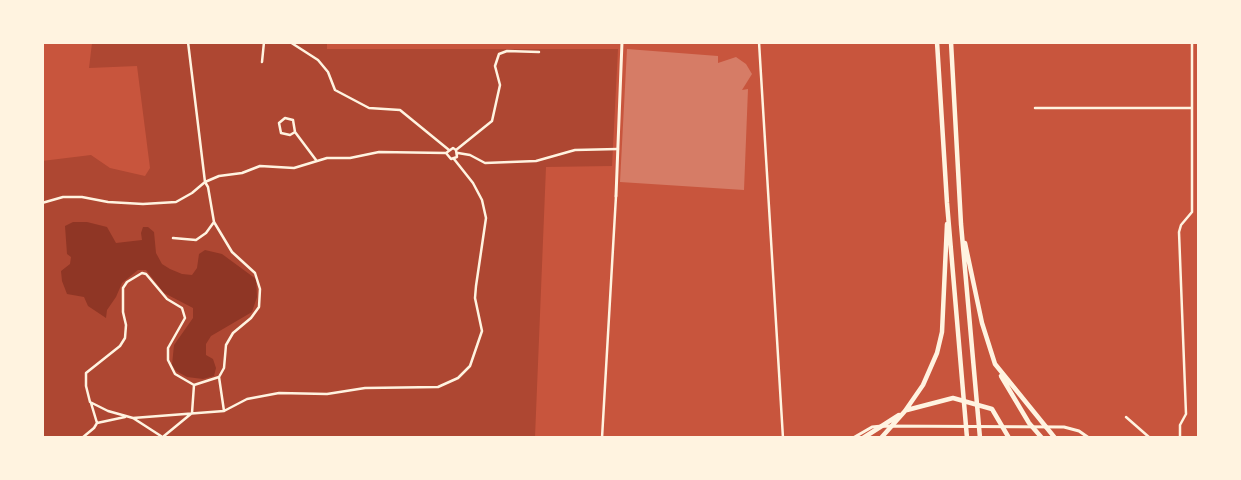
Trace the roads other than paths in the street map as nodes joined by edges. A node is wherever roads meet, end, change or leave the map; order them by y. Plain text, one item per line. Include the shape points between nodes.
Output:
1 (188, 42) edge
2 (204, 42) edge
3 (225, 42) edge
4 (264, 42) edge
5 (290, 42) edge
6 (622, 42) edge
7 (759, 42) edge
8 (937, 42) edge
9 (951, 42) edge
10 (1192, 42) edge
11 (539, 52) dead end
12 (262, 62) dead end
13 (1036, 108) dead end
14 (1192, 108) junction
15 (296, 132) junction
16 (619, 149) junction
17 (449, 150) junction
18 (457, 152) junction
19 (446, 153) junction
20 (454, 159) junction
21 (316, 160) junction
22 (205, 182) junction
23 (616, 196) joint
24 (42, 202) edge
25 (947, 203) junction
26 (214, 222) junction
27 (961, 224) junction
28 (173, 238) dead end
29 (995, 364) junction
30 (220, 377) junction
31 (194, 385) junction
32 (90, 402) junction
33 (224, 411) junction
34 (192, 413) junction
35 (127, 416) junction
36 (1126, 417) dead end
37 (133, 418) junction
38 (97, 423) junction
39 (164, 437) edge
40 (882, 437) edge
41 (82, 438) edge
42 (602, 438) edge
43 (783, 438) edge
44 (852, 438) edge
45 (863, 438) edge
46 (967, 438) edge
47 (980, 438) edge
48 (1009, 438) edge
49 (1042, 438) edge
50 (1055, 438) edge
51 (1089, 438) edge
52 (1150, 438) edge
53 (1180, 438) edge

1 - 22 street
2 - 3 street
4 - 12 street
5 - 17 street via 318,60 328,72 335,90 369,108 400,110
6 - 16 main road
7 - 43 street
8 - 25 highway
9 - 27 highway
10 - 14 street
11 - 18 street via 507,51 499,54 495,66 500,85 492,120
13 - 14 street
14 - 53 street via 1192,212 1179,232 1186,414 1180,425
15 - 15 street via 293,120 285,118 279,123 281,133 290,135
15 - 21 street
16 - 18 street via 575,150 536,161 485,163
16 - 23 main road
17 - 18 street
17 - 19 street
18 - 20 street
19 - 20 street
19 - 21 street via 379,152
20 - 33 street via 479,194 486,218 475,298 482,331 470,366 458,378 438,387 365,388 326,394 279,393 247,399
21 - 22 street via 294,168 260,166
22 - 24 street via 176,202 143,204 63,197
22 - 26 street
23 - 42 street
25 - 40 highway via 942,332 937,353 923,385
25 - 46 highway
26 - 28 street via 196,240
26 - 30 street via 232,252 255,273 260,289 258,307 226,345
27 - 29 highway via 982,324
27 - 47 highway
29 - 49 highway
29 - 50 highway
30 - 31 street
30 - 33 street
31 - 32 street via 175,374 168,360 168,348 185,318 182,308 167,300 142,273 126,282 123,288 125,338 86,374
31 - 34 street
32 - 35 street via 108,412
32 - 38 street
33 - 34 street
34 - 37 street
34 - 39 street
35 - 37 street
35 - 38 street
36 - 52 street
37 - 39 street
38 - 41 street
44 - 51 main road via 872,427 882,426 1064,427
45 - 48 highway via 911,408 953,398 992,409

